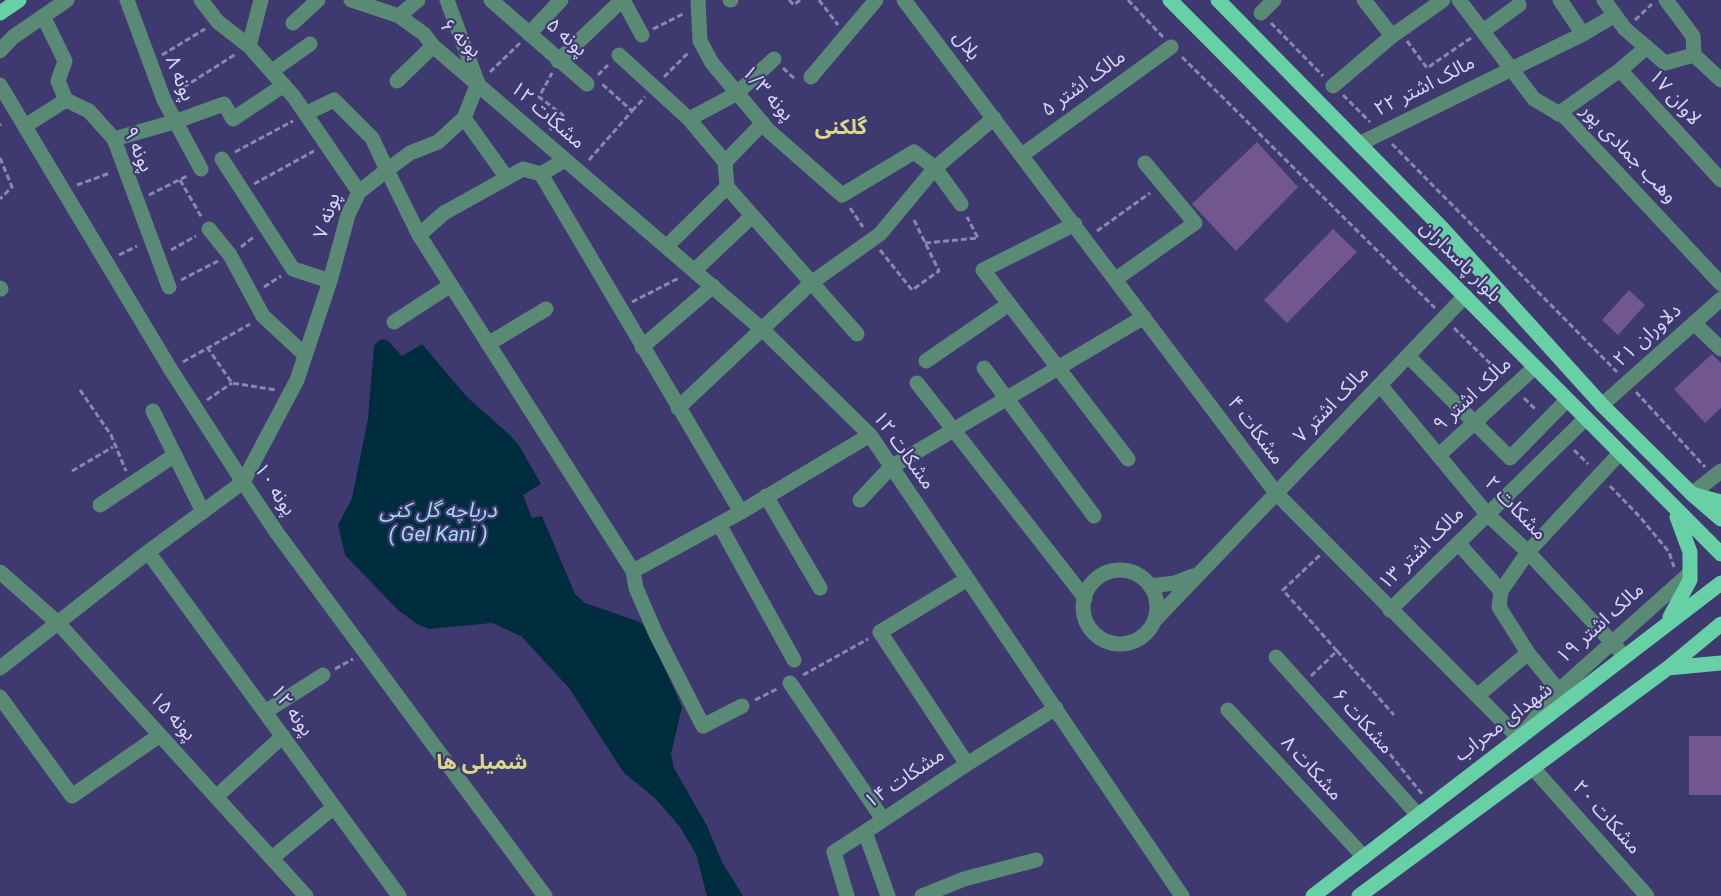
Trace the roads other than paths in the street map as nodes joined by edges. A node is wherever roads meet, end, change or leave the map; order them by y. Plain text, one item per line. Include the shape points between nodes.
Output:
1 (19, 0) edge
2 (67, 0) edge
3 (127, 0) edge
4 (201, 0) edge
5 (261, 0) edge
6 (318, 0) edge
7 (351, 0) edge
8 (418, 0) edge
9 (447, 0) edge
10 (491, 0) edge
11 (561, 0) edge
12 (622, 0) edge
13 (698, 0) edge
14 (876, 0) edge
15 (904, 0) edge
16 (1170, 0) edge
17 (1218, 0) edge
18 (1275, 0) edge
19 (1364, 0) edge
20 (1443, 0) edge
21 (1460, 0) edge
22 (1560, 0) edge
23 (1604, 0) edge
24 (1666, 0) edge
25 (1519, 5) dead end
26 (0, 13) edge
27 (1261, 13) road end
28 (1615, 15) junction
29 (43, 16) junction
30 (399, 16) junction
31 (293, 22) dead end
32 (1483, 31) junction
33 (1395, 33) junction
34 (530, 34) junction
35 (1583, 34) junction
36 (642, 35) dead end
37 (310, 44) dead end
38 (249, 46) junction
39 (433, 46) junction
40 (1171, 47) road end
41 (1647, 47) junction
42 (0, 51) edge
43 (619, 55) dead end
44 (1694, 55) junction
45 (774, 59) road end
46 (558, 61) junction
47 (1510, 68) junction
48 (1620, 70) junction
49 (272, 71) junction
50 (811, 77) road end
51 (1721, 80) edge
52 (397, 81) dead end
53 (591, 81) road end
54 (478, 83) junction
55 (0, 85) edge
56 (284, 85) junction
57 (1334, 86) road end
58 (736, 94) junction
59 (66, 100) junction
60 (307, 113) junction
61 (1558, 114) junction
62 (464, 118) junction
63 (994, 118) junction
64 (689, 119) junction
65 (174, 123) junction
66 (762, 123) junction
67 (25, 126) junction
68 (114, 139) junction
69 (1359, 144) junction
70 (1022, 154) junction
71 (222, 159) dead end
72 (565, 160) junction
73 (725, 162) junction
74 (1145, 163) dead end
75 (935, 168) junction
76 (201, 169) dead end
77 (387, 170) junction
78 (541, 174) junction
79 (507, 178) junction
80 (1721, 180) edge
81 (727, 187) junction
82 (359, 192) junction
83 (961, 204) road end
84 (751, 217) junction
85 (1075, 224) junction
86 (209, 229) road end
87 (419, 235) junction
88 (667, 246) junction
89 (695, 270) junction
90 (1116, 279) junction
91 (330, 281) junction
92 (811, 283) junction
93 (1721, 284) edge
94 (451, 285) junction
95 (713, 286) junction
96 (169, 287) dead end
97 (1465, 296) junction
98 (1721, 299) edge
99 (1009, 304) junction
100 (546, 309) dead end
101 (1144, 317) junction
102 (394, 322) dead end
103 (1694, 323) junction
104 (764, 330) junction
105 (857, 334) dead end
106 (488, 344) junction
107 (642, 347) junction
108 (1721, 349) edge
109 (304, 354) junction
110 (1408, 356) junction
111 (926, 361) dead end
112 (1535, 367) junction
113 (984, 368) dead end
114 (1059, 368) junction
115 (917, 384) dead end
116 (1380, 385) junction
117 (1007, 399) junction
118 (1568, 400) junction
119 (1602, 405) junction
120 (678, 408) junction
121 (153, 411) dead end
122 (1586, 418) junction
123 (1475, 420) junction
124 (954, 432) junction
125 (870, 435) junction
126 (1620, 453) junction
127 (174, 455) junction
128 (1439, 455) junction
129 (1128, 459) dead end
130 (891, 467) junction
131 (1717, 474) edge
132 (243, 482) junction
133 (1276, 494) junction
134 (1692, 494) junction
135 (766, 496) junction
136 (860, 500) dead end
137 (1721, 501) edge
138 (1671, 503) junction
139 (100, 505) dead end
140 (203, 512) junction
141 (741, 512) junction
142 (1487, 514) junction
143 (1094, 516) dead end
144 (1721, 519) edge
145 (719, 524) junction
146 (1458, 543) junction
147 (148, 552) junction
148 (1528, 552) junction
149 (1721, 554) edge
150 (633, 571) junction
151 (0, 573) edge
152 (1196, 575) junction
153 (1684, 578) junction
154 (966, 580) junction
155 (1721, 583) edge
156 (1150, 586) junction
157 (820, 588) dead end
158 (1501, 591) junction
159 (1085, 598) junction
160 (1390, 610) junction
161 (1154, 621) junction
162 (59, 624) junction
163 (1721, 624) edge
164 (1665, 626) junction
165 (1612, 642) junction
166 (1528, 653) junction
167 (1626, 656) junction
168 (1276, 657) dead end
169 (794, 660) dead end
170 (1721, 663) edge
171 (0, 668) edge
172 (1668, 668) junction
173 (323, 675) road end
174 (790, 683) road end
175 (1477, 696) junction
176 (1563, 696) junction
177 (0, 698) edge
178 (742, 706) road end
179 (1056, 708) junction
180 (1228, 710) dead end
181 (265, 712) junction
182 (160, 735) junction
183 (283, 736) junction
184 (1519, 738) junction
185 (967, 764) junction
186 (1533, 768) junction
187 (216, 796) junction
188 (334, 807) junction
189 (1418, 816) junction
190 (882, 818) junction
191 (865, 832) junction
192 (1364, 857) junction
193 (272, 858) junction
194 (1036, 860) dead end
195 (1369, 893) edge
196 (306, 896) edge
197 (399, 896) edge
198 (545, 896) edge
199 (847, 896) edge
200 (888, 896) edge
201 (922, 896) edge
202 (1182, 896) edge
203 (1313, 896) edge
204 (1647, 896) edge

1 - 26 main road
2 - 29 street
3 - 65 street, پونه ۸
4 - 38 street, پونه ۷ via 218,22
5 - 38 street
6 - 31 street
7 - 30 street, پونه ۶
8 - 30 street
9 - 54 street
10 - 34 street, پونه ۵
11 - 34 street
12 - 36 street
12 - 46 street
13 - 58 street, پونه ۱/۳ via 699,41
14 - 50 street
15 - 63 street, بلال
16 - 97 main road, بلوار پاسداران
17 - 69 main road, بلوار پاسداران
18 - 27 street
19 - 33 street
20 - 33 street
21 - 32 street, وهب جمادی پور
22 - 35 street
23 - 28 street
24 - 44 street via 1694,36
25 - 32 street
28 - 35 street, مالک اشتر ۲۲
28 - 41 street
29 - 42 street
29 - 59 street via 65,61 58,81
30 - 39 street, پونه ۶ via 424,34
32 - 47 street, وهب جمادی پور
33 - 57 street
34 - 46 street, پونه ۵
35 - 47 street, مالک اشتر ۲۲
37 - 49 street
38 - 49 street, پونه ۷
39 - 52 street
39 - 54 street, پونه ۶
40 - 70 street, مالک اشتر ۵
41 - 44 street via 1665,63
41 - 48 street
43 - 64 street
44 - 51 street
45 - 58 street
46 - 53 street, پونه ۵
47 - 61 street, وهب جمادی پور via 1534,99
47 - 69 street, مالک اشتر ۲۲
48 - 61 street
48 - 80 street, لاوان ۱۷
49 - 56 street, پونه ۷
54 - 62 street, پونه ۶
54 - 72 street, مشکات ۱۲
55 - 67 street, پونه ۱۰
56 - 60 street, پونه ۷
56 - 65 street via 233,119 224,104
58 - 64 street
58 - 66 street, پونه ۱/۳
59 - 67 street
59 - 68 street, پونه ۹ via 89,111
60 - 77 street via 334,100 372,138
60 - 82 street, پونه ۷
61 - 93 street, وهب جمادی پور
62 - 77 street, پونه ۶ via 438,142 410,153
62 - 79 street
63 - 70 street, مشکات ۴
63 - 75 street
64 - 73 street
65 - 68 street
65 - 76 street, پونه ۸
66 - 73 street
66 - 75 street, پونه ۱/۳ via 842,195 914,152
67 - 132 street, پونه ۱۰
68 - 96 street, پونه ۹
69 - 119 main road, بلوار پاسداران via 1442,228
70 - 85 street, مشکات ۴
71 - 91 street via 293,268
72 - 78 street
72 - 88 street, مشکات ۱۲
73 - 81 street
74 - 90 street via 1195,223
75 - 83 street
75 - 92 street via 872,240
77 - 82 street, پونه ۶
77 - 87 street
78 - 79 street via 523,169
78 - 107 street
79 - 87 street via 444,213
81 - 84 street
81 - 88 street
82 - 91 street, پونه ۷ via 348,215
84 - 89 street
84 - 92 street
85 - 90 street, مشکات ۴
85 - 99 street via 983,270
86 - 109 street via 230,255 263,316
87 - 94 street
88 - 89 street, مشکات ۱۲
89 - 95 street, مشکات ۱۲
90 - 101 street, مشکات ۴
91 - 109 street, پونه ۷
92 - 104 street
92 - 105 street
94 - 102 street
94 - 106 street
95 - 104 street, مشکات ۱۲
95 - 107 street
97 - 110 street, مالک اشتر ۷
97 - 112 main road, بلوار پاسداران
98 - 103 street, دلاوران ۲۱
99 - 111 street
99 - 114 street
100 - 106 street
101 - 114 street
101 - 133 street, مشکات ۴
103 - 108 street
103 - 119 street, دلاوران ۲۱
104 - 120 street
104 - 125 street, مشکات ۱۲
106 - 150 street
107 - 120 street
109 - 132 street, پونه ۷ via 291,392
110 - 116 street, مالک اشتر ۷
110 - 123 street
112 - 118 main road, بلوار پاسداران
112 - 123 street, مالک اشتر ۹
113 - 117 street
114 - 117 street
114 - 129 street
115 - 124 street
116 - 128 street, مشکات ۲
116 - 133 street, مالک اشتر ۷
117 - 124 street
117 - 143 street
118 - 122 main road, بلوار پاسداران
118 - 123 street via 1510,458
119 - 134 main road, بلوار پاسداران
120 - 141 street
121 - 127 street
122 - 126 main road, بلوار پاسداران
122 - 142 street, مالک اشتر ۱۳
123 - 128 street, مالک اشتر ۹
124 - 130 street
124 - 159 street
125 - 130 street, مشکات ۱۲
125 - 135 street
126 - 138 main road, بلوار پاسداران
126 - 148 street
127 - 139 street
127 - 140 street
128 - 142 street, مشکات ۲
130 - 136 street
130 - 154 street, مشکات ۱۲
131 - 134 street
132 - 140 street
132 - 198 street, پونه ۱۰
133 - 152 street, مالک اشتر ۷
133 - 160 street, مشکات ۴
134 - 137 main road
134 - 144 main road, بلوار پاسداران
135 - 141 street
135 - 157 street
138 - 149 main road, بلوار پاسداران
138 - 153 main road via 1690,552
140 - 147 street
141 - 145 street
142 - 146 street, مالک اشتر ۱۳
142 - 148 street, مشکات ۲
145 - 150 street
145 - 169 street
146 - 158 street
146 - 160 street, مالک اشتر ۱۳
147 - 162 street
147 - 181 street, پونه ۱۲
148 - 158 street
148 - 165 street, مشکات ۲
150 - 178 street via 636,588 656,634 703,726
151 - 162 street, پونه ۱۵
152 - 156 street
152 - 161 street, مالک اشتر ۷
153 - 164 main road via 1690,580
153 - 165 street, مالک اشتر ۱۹
154 - 179 street, مشکات ۱۲
154 - 185 street via 880,632
155 - 164 main road, شهدای محراب
156 - 159 street via 1136,574 1118,570 1095,580
156 - 161 street via 1155,597
158 - 166 street via 1499,607
159 - 161 street via 1088,625 1105,641 1128,644 1144,635
160 - 175 street, مشکات ۴
162 - 171 street
162 - 182 street, پونه ۱۵
163 - 172 main road
164 - 167 main road, شهدای محراب
165 - 167 street, مشکات ۲
165 - 176 street, مالک اشتر ۱۹
166 - 175 street
166 - 176 street
167 - 176 main road, شهدای محراب
168 - 189 street, مشکات ۶
170 - 172 main road
172 - 186 main road
173 - 181 street
174 - 190 street
175 - 184 street, مشکات ۴
176 - 184 main road, شهدای محراب
177 - 182 street via 72,796
179 - 185 street, مشکات ۱۴
179 - 202 street, مشکات ۱۲
180 - 192 street, مشکات ۸
181 - 183 street, پونه ۱۲
182 - 187 street, پونه ۱۵
183 - 187 street
183 - 188 street, پونه ۱۲
184 - 189 main road, شهدای محراب
185 - 190 street, مشکات ۱۴
186 - 195 main road
186 - 204 street, مشکات ۲۰
187 - 193 street, پونه ۱۵
188 - 193 street
188 - 197 street, پونه ۱۲
189 - 192 main road, شهدای محراب
190 - 191 street, مشکات ۱۴
191 - 199 street via 834,852
191 - 200 street, مشکات ۱۴
192 - 203 main road, شهدای محراب
193 - 196 street, پونه ۱۵
194 - 201 street via 964,879

